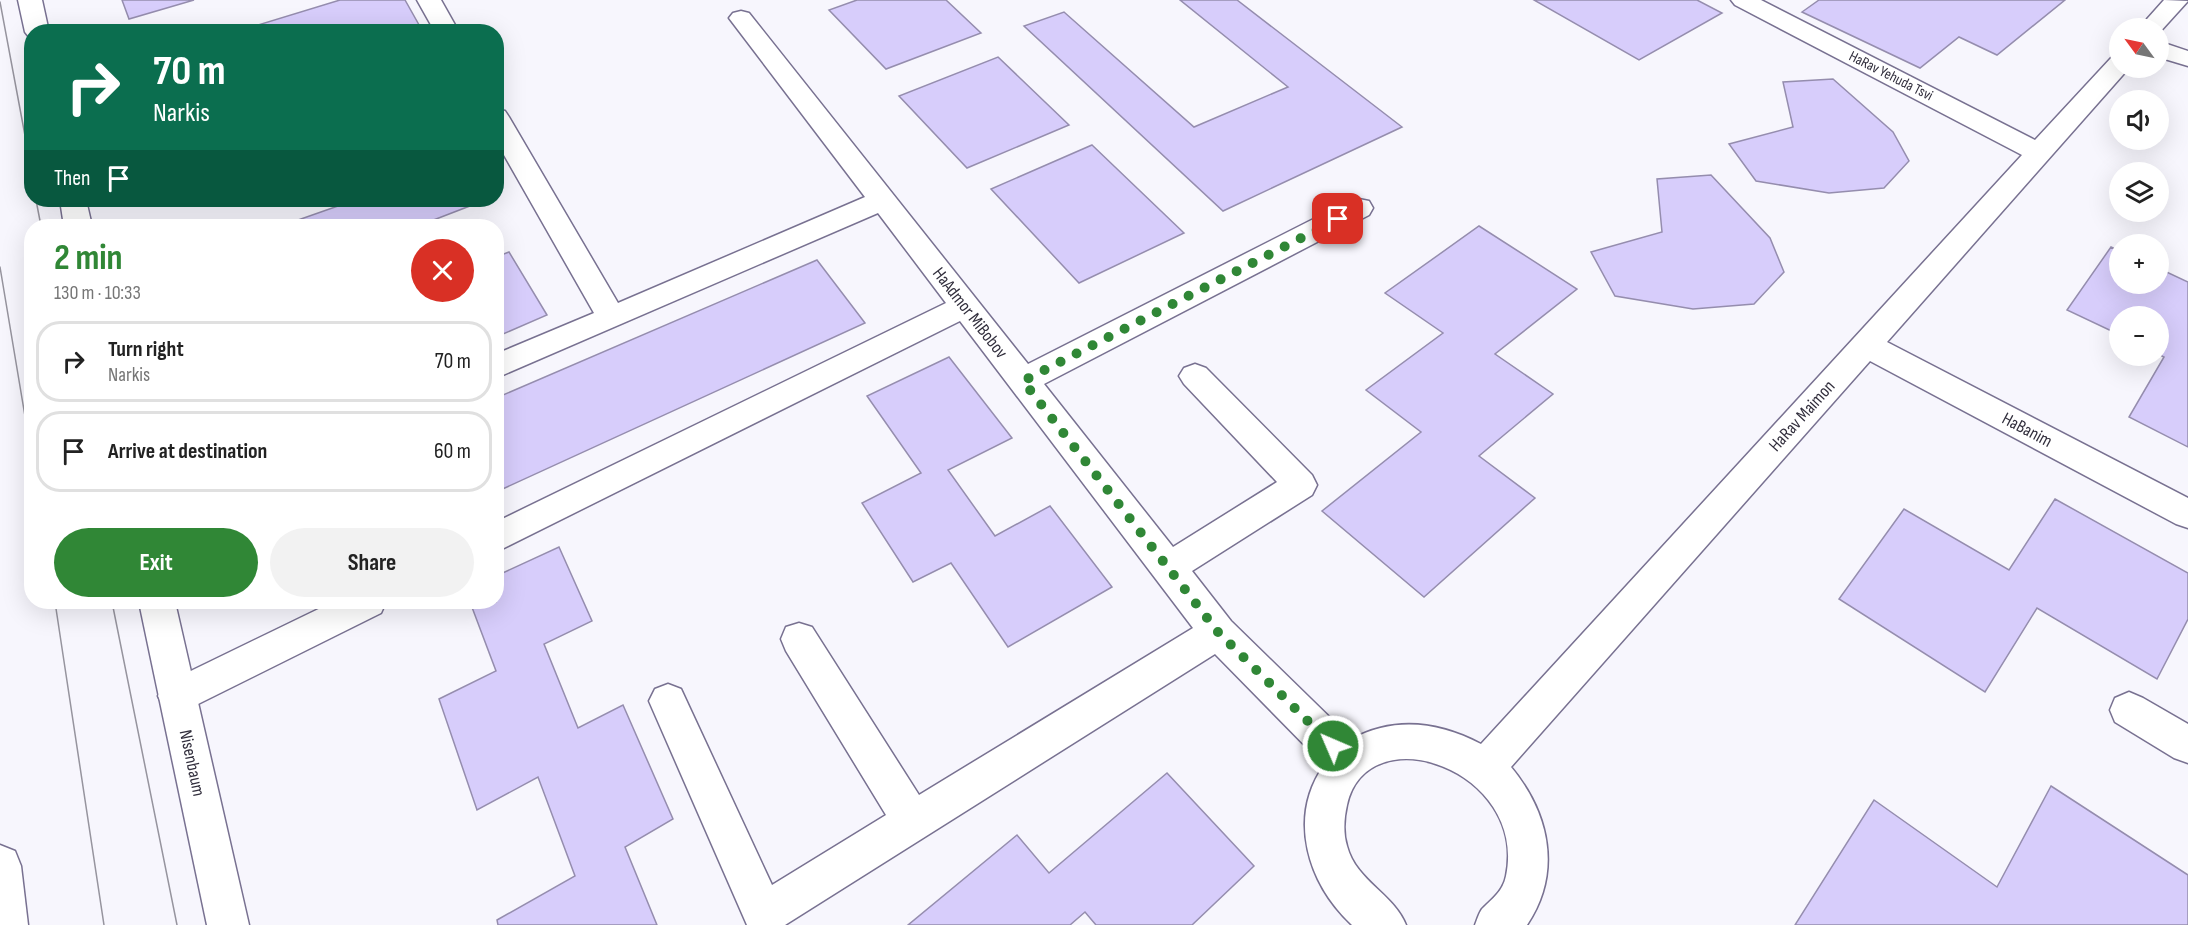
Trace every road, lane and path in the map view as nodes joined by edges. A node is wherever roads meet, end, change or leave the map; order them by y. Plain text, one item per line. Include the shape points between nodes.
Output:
1 (30, 0) edge
2 (429, 0) edge
3 (1743, 0) edge
4 (2177, 0) edge
5 (741, 18) dead end
6 (2160, 18) edge
7 (35, 24) edge
8 (442, 24) edge
9 (2169, 52) edge
10 (2188, 59) edge
11 (2109, 75) edge
12 (504, 131) edge
13 (2039, 153) junction
14 (884, 200) junction
15 (1359, 208) dead end
16 (965, 306) junction
17 (611, 317) junction
18 (1866, 345) junction
19 (504, 364) edge
20 (1195, 376) dead end
21 (1023, 381) junction
22 (2188, 514) edge
23 (504, 534) edge
24 (1168, 568) junction
25 (158, 609) edge
26 (355, 609) edge
27 (1218, 632) junction
28 (799, 639) dead end
29 (177, 696) junction
30 (668, 701) dead end
31 (2129, 710) dead end
32 (2188, 745) edge
33 (1349, 763) junction
34 (1485, 768) junction
35 (913, 822) junction
36 (0, 866) edge
37 (1362, 919) edge
38 (1504, 923) edge
39 (7, 925) edge
40 (228, 925) edge

1 - 7 street
2 - 8 street
3 - 13 street, HaRav Yehuda Tsvi
4 - 6 street
5 - 14 street, HaAdmor MiBobov
9 - 10 street
11 - 13 street, HaRav Maimon
12 - 17 street
13 - 18 street, HaRav Maimon
14 - 16 street, HaAdmor MiBobov
14 - 17 street
15 - 21 street
16 - 21 street, HaAdmor MiBobov
16 - 23 street
17 - 19 street
18 - 22 street, HaBanim
18 - 34 street, HaRav Maimon
20 - 24 street via 1300,485
21 - 24 street, HaAdmor MiBobov
24 - 27 street, HaAdmor MiBobov
25 - 29 street, Nisenbaum
26 - 29 street
27 - 33 street, HaAdmor MiBobov
27 - 35 street
28 - 35 street
29 - 40 street, Nisenbaum
30 - 35 street via 764,914
31 - 32 street
33 - 34 street via 1372,748 1399,740 1428,741 1458,751
33 - 37 street via 1332,786 1325,814 1326,846
34 - 38 street via 1509,794 1526,826 1530,860 1523,892
36 - 39 street

